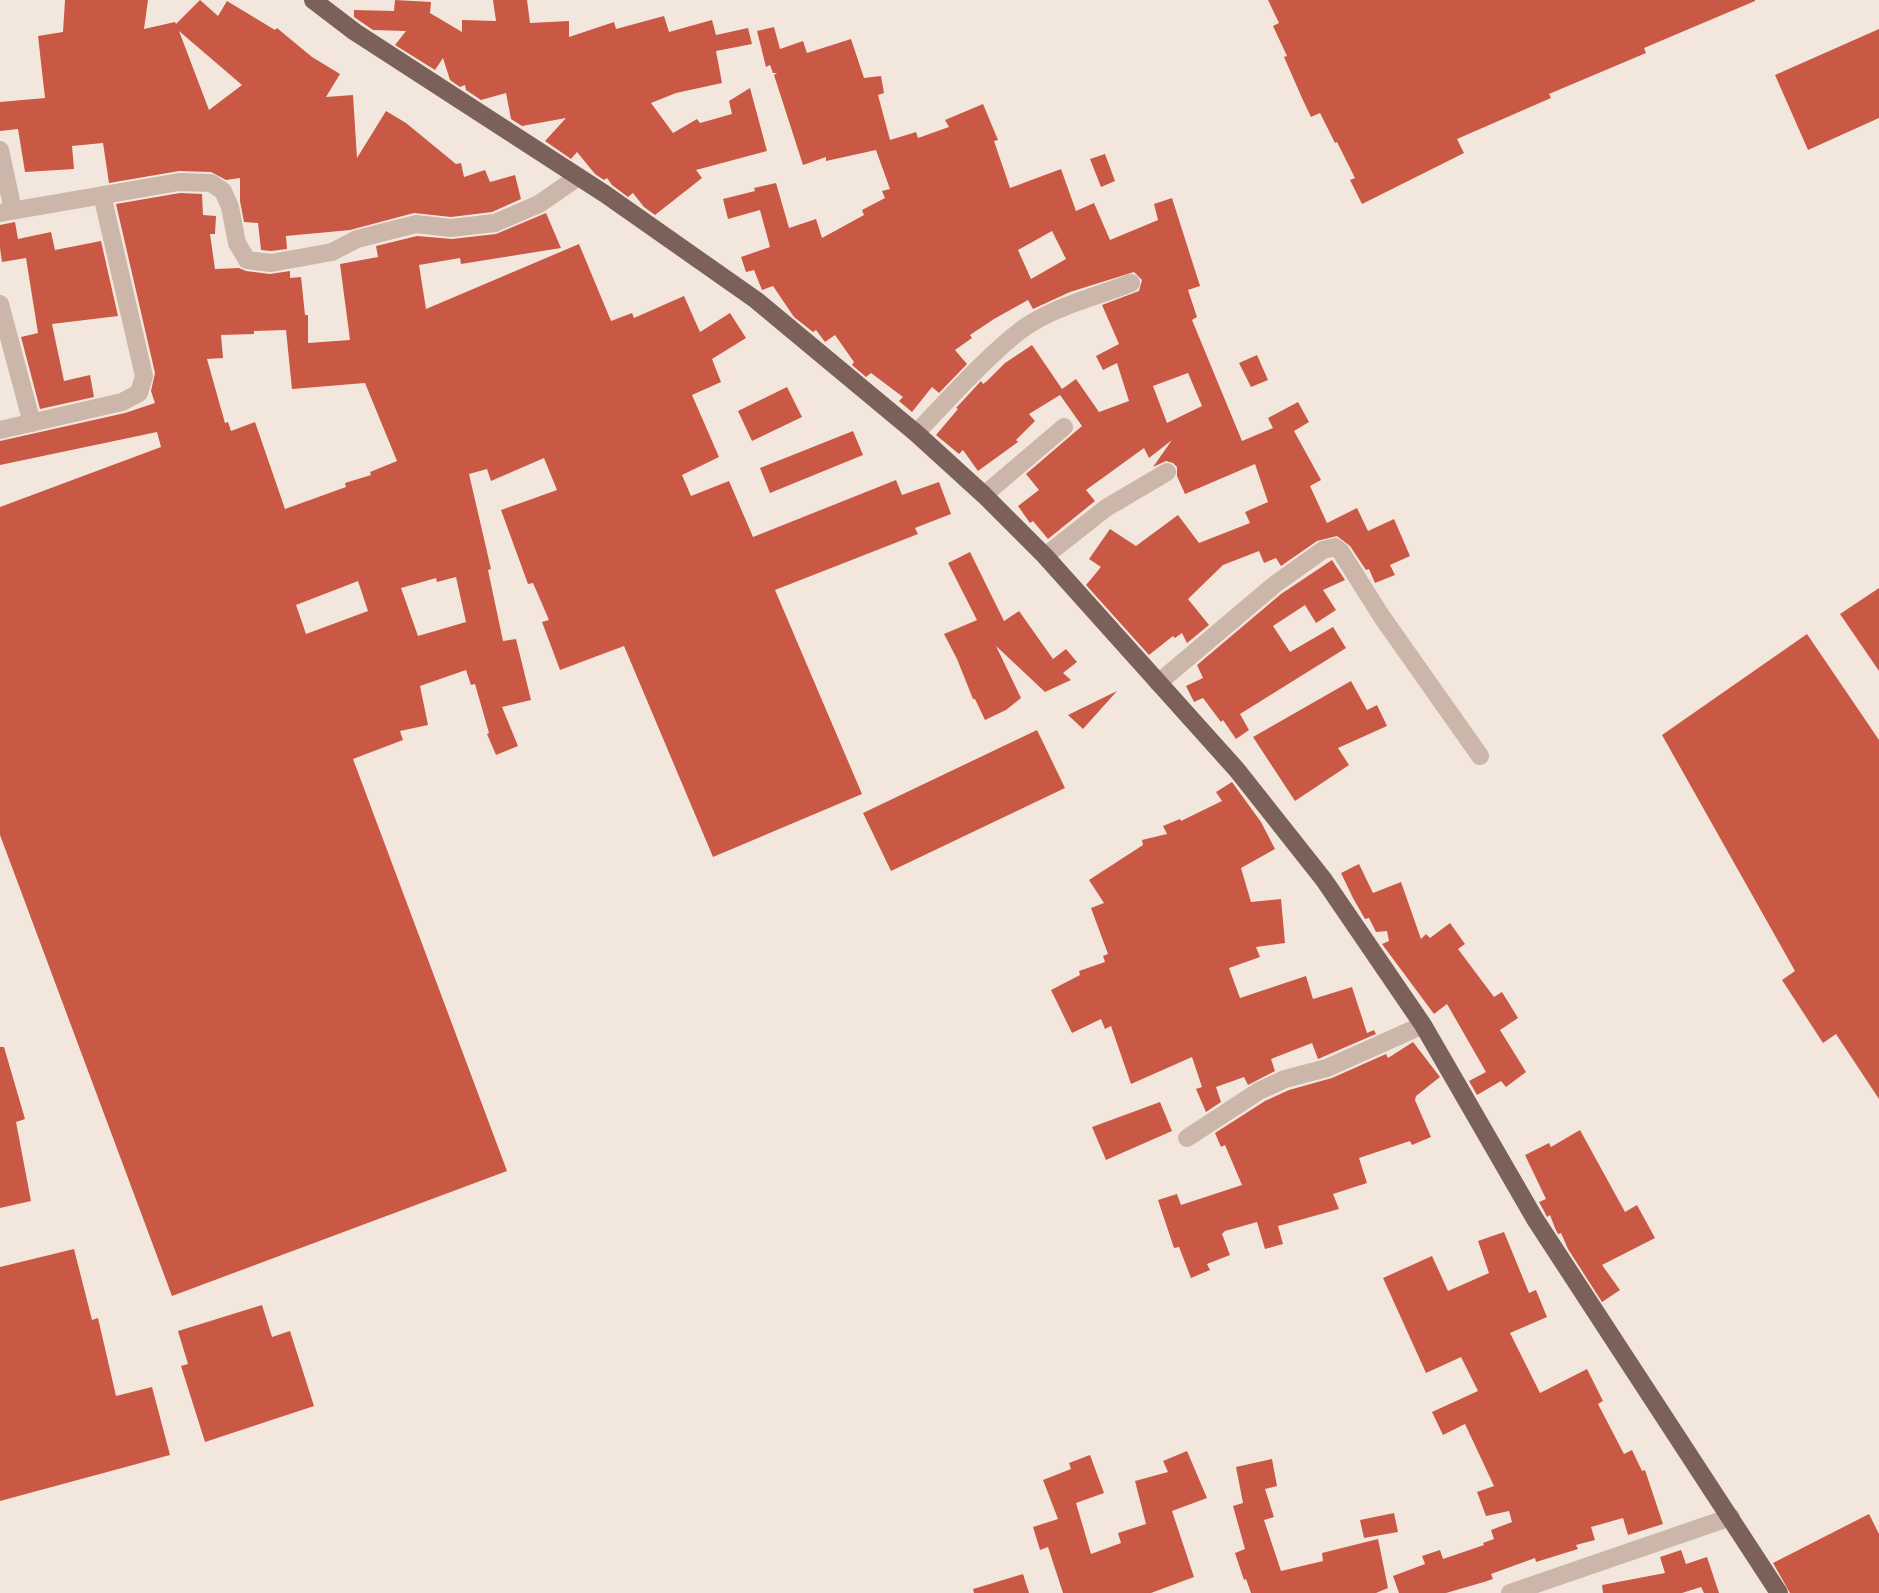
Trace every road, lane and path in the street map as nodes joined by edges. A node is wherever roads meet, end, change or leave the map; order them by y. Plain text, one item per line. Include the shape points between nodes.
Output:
1 (313, 0) edge
2 (0, 150) edge
3 (578, 177) junction
4 (102, 195) junction
5 (6, 212) edge
6 (1131, 283) dead end
7 (0, 304) edge
8 (32, 423) junction
9 (1064, 427) dead end
10 (0, 430) edge
11 (916, 433) junction
12 (1167, 472) dead end
13 (984, 495) junction
14 (1045, 556) junction
15 (1158, 683) junction
16 (1480, 756) dead end
17 (1423, 1025) junction
18 (1187, 1138) dead end
19 (1731, 1517) junction
20 (1510, 1593) edge
21 (1779, 1593) edge

1 - 3 main road
2 - 5 street
3 - 4 street via 539,204 495,223 451,228 416,224 357,239 332,252 271,263 247,260 237,243 223,191 211,183 179,182
3 - 11 main road via 756,300
4 - 5 street
4 - 8 street via 144,376 139,393 122,402
6 - 11 street via 1022,329
7 - 8 street
8 - 10 street
9 - 13 street
11 - 13 main road
12 - 14 street via 1106,508
13 - 14 main road
14 - 15 main road
15 - 16 street via 1275,585 1323,550 1335,547
15 - 17 main road via 1237,770 1324,880
17 - 18 street via 1327,1068 1259,1091
17 - 19 main road via 1535,1219
19 - 20 street
19 - 21 main road

